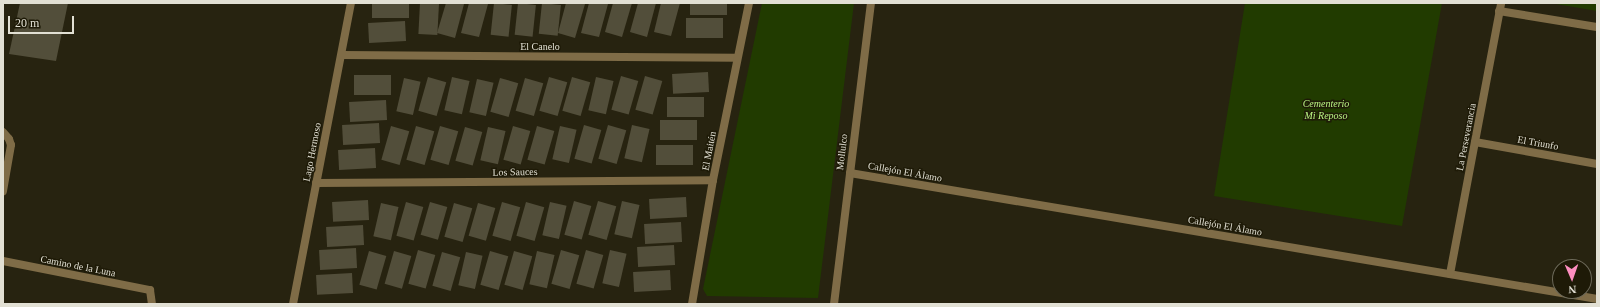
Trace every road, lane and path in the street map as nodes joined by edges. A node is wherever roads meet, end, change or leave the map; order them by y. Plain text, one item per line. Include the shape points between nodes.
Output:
1 (351, 3) edge
2 (749, 3) edge
3 (872, 3) edge
4 (1500, 7) edge
5 (1597, 27) edge
6 (342, 55) junction
7 (737, 58) junction
8 (3, 132) edge
9 (1475, 142) junction
10 (1597, 164) edge
11 (850, 173) junction
12 (713, 180) junction
13 (316, 184) junction
14 (3, 191) edge
15 (3, 261) edge
16 (1450, 274) junction
17 (1597, 299) edge
18 (152, 304) edge
19 (293, 304) edge
20 (692, 304) edge
21 (834, 304) edge

1 - 6 street, Lago Hermoso
2 - 7 street, El Maitén
3 - 11 street, Mollulco
4 - 5 street
4 - 9 street, La Perseverancia
6 - 7 street, El Canelo
6 - 13 street, Lago Hermoso
7 - 12 street, El Maitén
8 - 14 street via 11,145
9 - 10 street, El Triunfo
9 - 16 street, La Perseverancia
11 - 16 street, Callejón El Álamo
11 - 21 street, Mollulco
12 - 13 street, Los Sauces
12 - 20 street, El Maitén
13 - 19 street, Lago Hermoso
15 - 18 street, Camino de la Luna via 150,290
16 - 17 street, Callejón El Álamo

